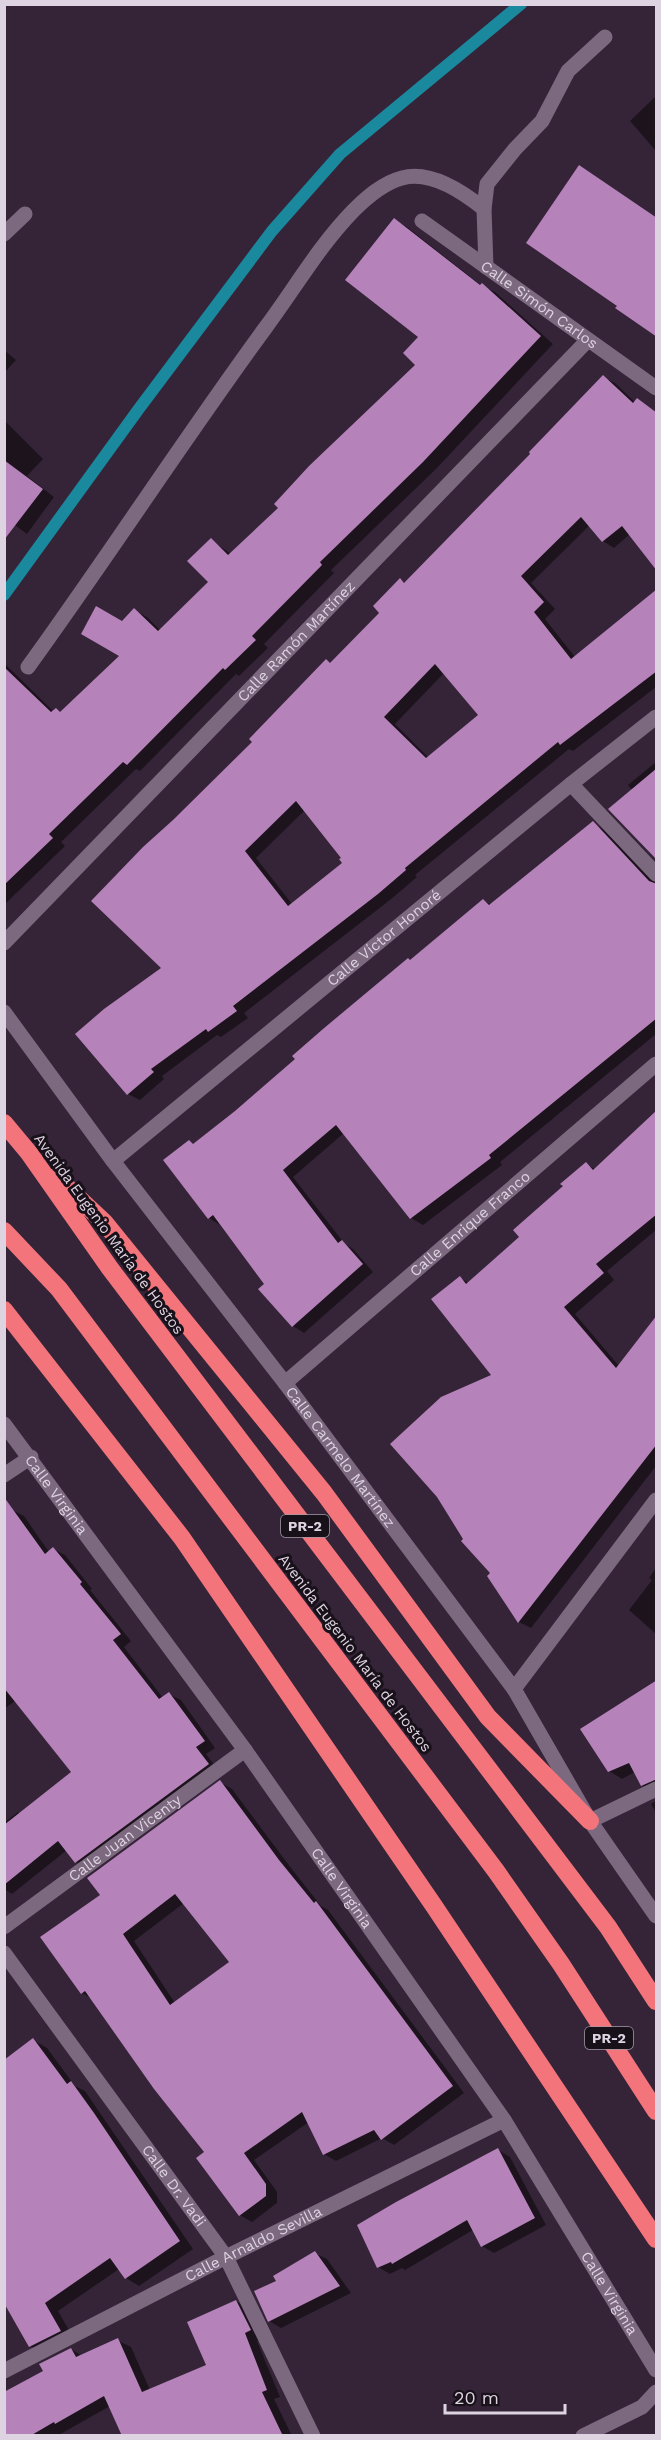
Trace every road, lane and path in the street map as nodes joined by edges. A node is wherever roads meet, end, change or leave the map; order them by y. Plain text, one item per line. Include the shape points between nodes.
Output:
1 (606, 37) dead end
2 (484, 209) junction
3 (25, 214) dead end
4 (422, 220) dead end
5 (4, 234) edge
6 (486, 267) junction
7 (588, 340) junction
8 (657, 388) edge
9 (28, 667) dead end
10 (657, 717) edge
11 (571, 784) junction
12 (657, 874) edge
13 (4, 943) edge
14 (4, 1012) edge
15 (657, 1064) edge
16 (4, 1123) edge
17 (29, 1153) junction
18 (113, 1161) junction
19 (4, 1231) edge
20 (4, 1310) edge
21 (285, 1383) junction
22 (4, 1424) edge
23 (31, 1457) junction
24 (4, 1475) edge
25 (657, 1500) edge
26 (514, 1689) junction
27 (245, 1750) junction
28 (657, 1789) edge
29 (590, 1821) junction
30 (657, 1916) edge
31 (4, 1927) edge
32 (4, 1953) edge
33 (657, 2001) edge
34 (657, 2111) edge
35 (504, 2120) junction
36 (657, 2238) edge
37 (226, 2257) junction
38 (4, 2370) edge
39 (657, 2370) edge
40 (657, 2392) edge
41 (314, 2436) edge
42 (583, 2436) edge

1 - 2 street via 568,72 542,121 487,184
2 - 6 street
2 - 9 street via 462,192 431,179 403,177 375,190 353,211 316,253
3 - 5 street
4 - 6 street, Calle Simón Carlos
6 - 7 street, Calle Simón Carlos
7 - 8 street, Calle Simón Carlos
7 - 13 street, Calle Ramón Martínez
10 - 11 street, Calle Víctor Honoré
11 - 12 street
11 - 18 street, Calle Víctor Honoré
14 - 18 street, Calle Carmelo Martínez
15 - 21 street, Calle Enrique Franco
16 - 17 highway, Avenida Eugenio María de Hostos / PR-2
17 - 29 highway via 104,1222 324,1493 488,1717
17 - 33 highway, Avenida Eugenio María de Hostos / PR-2 via 116,1276 608,1928
18 - 21 street, Calle Carmelo Martínez
19 - 34 highway, Avenida Eugenio María de Hostos / PR-2 via 59,1289 496,1871
20 - 36 highway via 182,1538
21 - 26 street, Calle Carmelo Martínez
22 - 23 street, Calle Virginia
23 - 24 street
23 - 27 street, Calle Virginia
25 - 26 street
26 - 29 street, Calle Carmelo Martínez
27 - 31 street, Calle Juan Vicenty
27 - 35 street, Calle Virginia
28 - 29 street
29 - 30 street, Calle Carmelo Martínez
32 - 37 street, Calle Dr. Vadi
35 - 37 street, Calle Arnaldo Sevilla
35 - 39 street, Calle Virginia
37 - 38 street, Calle Arnaldo Sevilla
37 - 41 street, Calle Dr. Vadi
40 - 42 street via 642,2407

